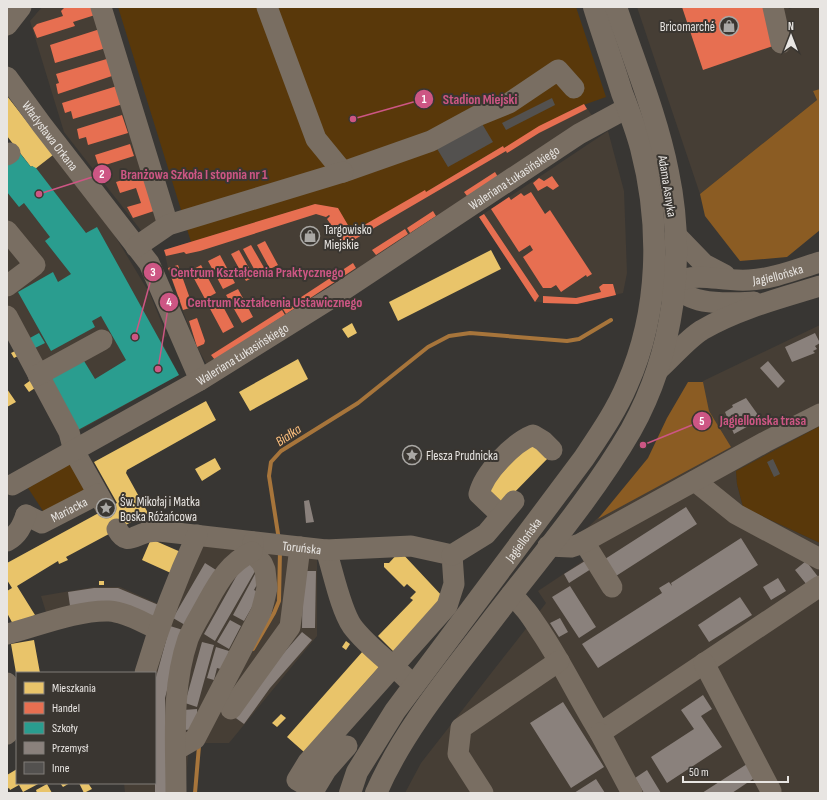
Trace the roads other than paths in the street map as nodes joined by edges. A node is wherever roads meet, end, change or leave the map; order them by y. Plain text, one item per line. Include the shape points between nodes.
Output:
1 (21, 7) edge
2 (101, 7) edge
3 (267, 7) edge
4 (594, 7) edge
5 (616, 7) edge
6 (773, 7) edge
7 (7, 25) edge
8 (782, 43) dead end
9 (7, 77) edge
10 (574, 88) dead end
11 (627, 108) junction
12 (343, 172) junction
13 (168, 225) junction
14 (7, 231) edge
15 (675, 234) junction
16 (136, 247) junction
17 (654, 264) junction
18 (811, 265) edge
19 (733, 279) junction
20 (674, 281) junction
21 (7, 286) edge
22 (814, 288) edge
23 (651, 295) junction
24 (769, 302) junction
25 (7, 316) edge
26 (102, 340) dead end
27 (657, 372) junction
28 (38, 375) junction
29 (200, 380) junction
30 (820, 414) edge
31 (552, 450) dead end
32 (74, 451) junction
33 (695, 481) junction
34 (10, 483) edge
35 (26, 514) junction
36 (117, 529) dead end
37 (197, 535) junction
38 (7, 541) edge
39 (584, 542) junction
40 (257, 546) junction
41 (296, 546) junction
42 (548, 546) junction
43 (326, 550) junction
44 (452, 555) junction
45 (820, 559) edge
46 (820, 586) edge
47 (612, 587) dead end
48 (511, 595) junction
49 (158, 630) junction
50 (7, 634) edge
51 (559, 661) junction
52 (704, 664) junction
53 (394, 666) junction
54 (145, 672) edge
55 (7, 683) edge
56 (414, 686) junction
57 (231, 709) dead end
58 (600, 733) junction
59 (7, 734) edge
60 (347, 746) dead end
61 (176, 750) junction
62 (771, 791) dead end
63 (176, 793) edge
64 (350, 793) edge
65 (376, 793) edge
66 (483, 793) edge
67 (632, 793) edge

1 - 7 street
2 - 13 street
3 - 12 street via 316,139
4 - 11 main road, Adama Asnyka
5 - 15 main road, Adama Asnyka via 662,148 671,189
6 - 8 street
9 - 16 street, Władysława Orkana
10 - 12 street via 558,70 509,103 477,116 431,141
11 - 17 main road, Adama Asnyka via 649,182
11 - 29 street, Waleriana Łukasińskiego via 579,134 333,297
12 - 13 street
13 - 16 street
14 - 21 street via 35,264
15 - 19 street, Jagiellońska via 704,264
15 - 20 main road, Adama Asnyka
16 - 29 street, Władysława Orkana via 149,263
17 - 20 street, Jagiellońska
17 - 23 main road, Adama Asnyka
18 - 19 street, Jagiellońska via 770,277
18 - 22 street
19 - 20 street, Jagiellońska via 699,276
20 - 23 street, Jagiellońska
20 - 24 street, Jagiellońska via 683,293 695,299 729,303
20 - 27 main road, Adama Asnyka via 671,318
22 - 24 street, Jagiellońska
23 - 56 main road, Jagiellońska via 636,363 617,406 601,433
24 - 27 street, Jagiellońska via 701,331
25 - 28 street, Mariacka
26 - 28 street
27 - 42 main road, Jagiellońska via 619,449
28 - 32 street, Mariacka via 69,432
29 - 32 street, Waleriana Łukasińskiego
30 - 33 street, Jagiellońska
31 - 44 street via 533,435 524,439 494,467 478,494 507,508 486,534
32 - 34 street, Waleriana Łukasińskiego
32 - 35 street, Mariacka via 102,501 42,523
33 - 39 street, Jagiellońska
33 - 45 street via 736,514
34 - 35 street
35 - 38 street via 21,528
36 - 37 street, Toruńska via 122,536 131,539 146,532 159,531
37 - 40 street, Toruńska
37 - 49 street
39 - 42 street, Jagiellońska via 571,547
39 - 47 street
40 - 41 street, Toruńska
40 - 61 street via 226,572 188,638 175,694
40 - 61 street via 267,579 261,612 195,738
41 - 43 street, Toruńska
41 - 57 street via 290,627
42 - 48 main road, Jagiellońska
43 - 44 street via 411,546
43 - 53 street, Toruńska via 352,626
44 - 53 street via 454,584 447,606
46 - 52 street
48 - 51 street via 523,605
48 - 65 main road, Jagiellońska via 407,734
49 - 50 street via 134,618 110,611 76,615
49 - 54 street
51 - 58 street
51 - 66 street via 461,728 458,754
52 - 58 street
52 - 62 street
53 - 56 street, Toruńska
53 - 60 street via 308,762 297,780 314,790 326,770
55 - 59 street via 11,724
56 - 64 main road, Jagiellońska via 357,772
58 - 67 street
61 - 63 street

